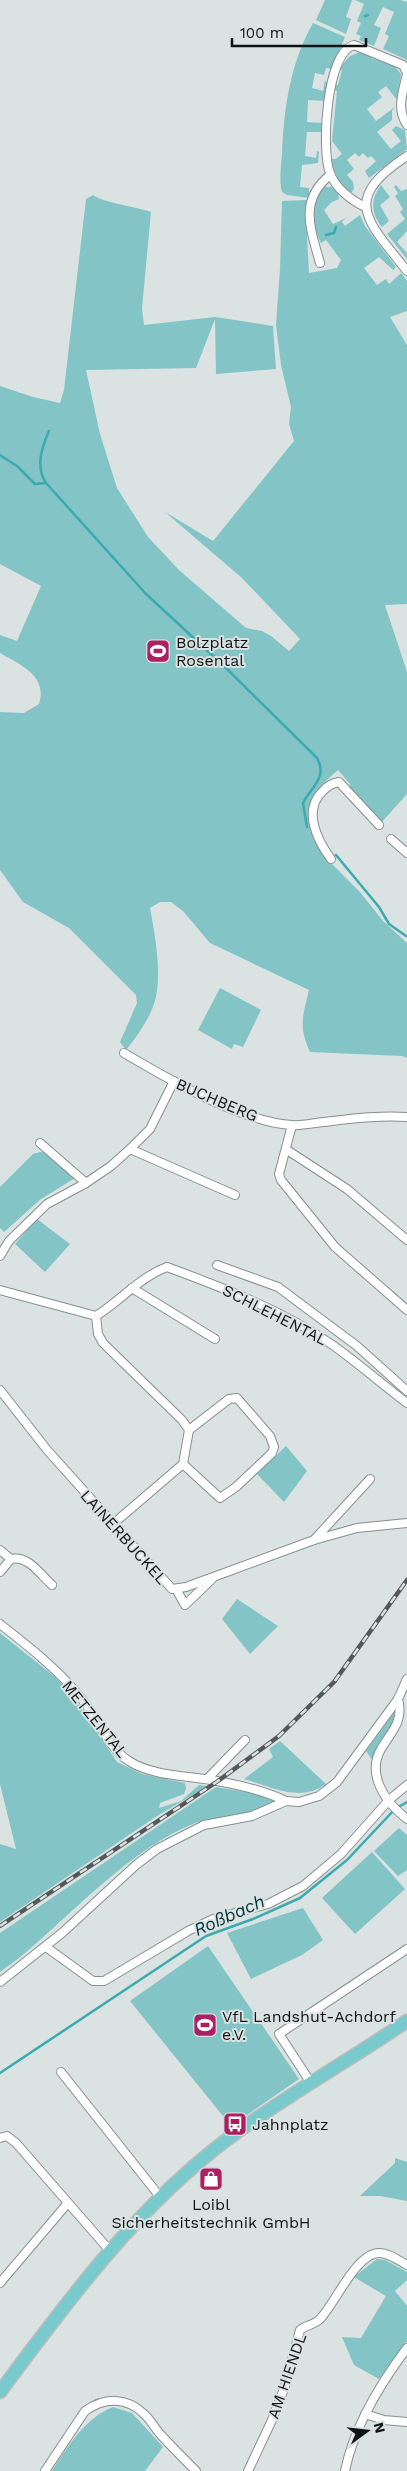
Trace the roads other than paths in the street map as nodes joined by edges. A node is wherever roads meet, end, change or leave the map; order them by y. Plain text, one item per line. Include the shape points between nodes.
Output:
1 (407, 74) edge
2 (407, 125) edge
3 (407, 156) edge
4 (330, 175) junction
5 (366, 207) junction
6 (320, 263) dead end
7 (407, 270) edge
8 (379, 825) dead end
9 (391, 838) dead end
10 (407, 853) edge
11 (331, 858) dead end
12 (124, 1053) dead end
13 (174, 1081) junction
14 (407, 1117) edge
15 (292, 1125) junction
16 (40, 1143) dead end
17 (130, 1149) junction
18 (287, 1150) junction
19 (86, 1183) junction
20 (235, 1195) dead end
21 (407, 1240) edge
22 (0, 1256) edge
23 (217, 1264) dead end
24 (132, 1288) junction
25 (0, 1290) edge
26 (407, 1310) edge
27 (96, 1316) junction
28 (215, 1339) dead end
29 (0, 1390) edge
30 (407, 1391) edge
31 (407, 1403) edge
32 (189, 1430) junction
33 (183, 1464) junction
34 (370, 1479) dead end
35 (407, 1523) edge
36 (113, 1524) junction
37 (314, 1540) junction
38 (0, 1550) edge
39 (11, 1559) junction
40 (0, 1572) edge
41 (214, 1577) junction
42 (52, 1585) dead end
43 (176, 1590) junction
44 (0, 1624) edge
45 (407, 1679) edge
46 (398, 1700) junction
47 (244, 1740) dead end
48 (207, 1780) junction
49 (407, 1785) edge
50 (286, 1801) junction
51 (390, 1802) junction
52 (405, 1818) edge
53 (46, 1947) junction
54 (407, 1949) edge
55 (0, 1982) edge
56 (407, 2021) edge
57 (61, 2072) dead end
58 (311, 2083) junction
59 (0, 2138) edge
60 (161, 2198) junction
61 (68, 2204) junction
62 (111, 2252) junction
63 (407, 2265) edge
64 (0, 2283) edge
65 (407, 2348) edge
66 (0, 2392) edge
67 (366, 2414) junction
68 (407, 2422) edge
69 (45, 2471) edge
70 (196, 2471) edge
71 (248, 2471) edge
72 (345, 2471) edge

1 - 2 street via 400,109
1 - 4 street via 403,65 360,46 347,49 336,68 330,94 326,148
3 - 5 street via 377,179 368,193
4 - 5 street via 344,193
4 - 6 street via 308,210
5 - 7 street via 375,231
8 - 11 street via 339,782 327,787 315,801 313,818 321,843
9 - 10 street
12 - 13 street, BUCHBERG
13 - 15 street, BUCHBERG via 241,1113
13 - 17 street via 150,1129
14 - 15 street, BUCHBERG
15 - 18 street
16 - 19 street
17 - 19 street
17 - 20 street
18 - 21 street via 347,1189
18 - 26 street via 279,1174 281,1180 335,1247
19 - 22 street via 47,1204 10,1241
23 - 30 street, SCHLEHENTAL via 278,1287 357,1346
24 - 27 street, SCHLEHENTAL
24 - 28 street
24 - 31 street, SCHLEHENTAL via 167,1267 222,1287 333,1346
25 - 27 street
27 - 32 street via 98,1334 104,1343
29 - 36 street, LAINERBUCKEL
32 - 33 street
32 - 33 street via 229,1400 237,1398 270,1436 274,1447 272,1453 236,1487 220,1498
33 - 36 street
34 - 37 street, LAINERBUCKEL
35 - 37 street, LAINERBUCKEL via 357,1528
36 - 43 street, LAINERBUCKEL via 169,1587
37 - 41 street, LAINERBUCKEL
38 - 39 street
39 - 40 street
39 - 42 street via 19,1557 25,1560
41 - 43 street, LAINERBUCKEL
41 - 43 street via 185,1605
44 - 48 street, METZENTAL via 82,1698 120,1755 130,1762 187,1778
45 - 46 street
46 - 50 street via 330,1788 309,1800
46 - 51 street via 399,1721 380,1751 376,1766 378,1784
47 - 48 street
48 - 50 street, METZENTAL via 254,1789
49 - 51 street
50 - 53 street via 252,1816 204,1825 157,1849
51 - 52 street
51 - 53 street via 341,1854 303,1886 268,1904 213,1919 194,1928 104,1981 93,1981
53 - 55 street
54 - 58 street via 279,2034
56 - 58 main road
57 - 60 street
58 - 60 main road via 232,2136
59 - 61 street via 7,2136 16,2143
60 - 62 main road
61 - 62 street
61 - 64 street
62 - 66 main road
63 - 71 street, AM HIENDL via 387,2254 369,2255 320,2319 300,2330 285,2386
65 - 67 street
67 - 68 street
67 - 72 street
69 - 70 street via 85,2411 114,2399 145,2414

